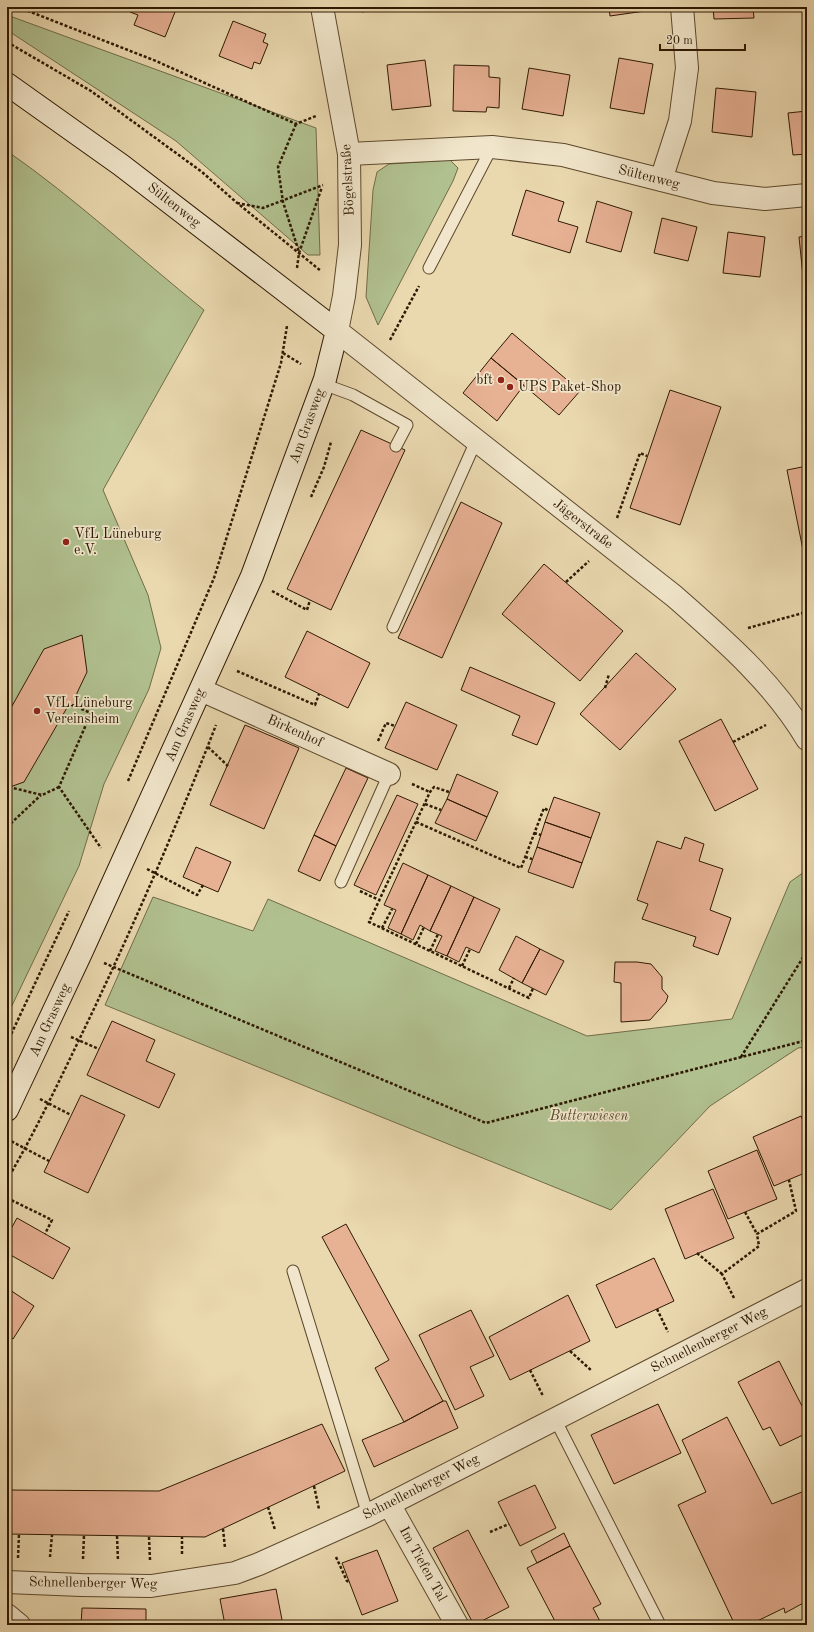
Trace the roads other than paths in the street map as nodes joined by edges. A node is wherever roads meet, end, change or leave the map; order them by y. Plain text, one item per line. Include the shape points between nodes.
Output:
1 (322, 7) edge
2 (682, 7) edge
3 (7, 84) edge
4 (492, 147) junction
5 (349, 163) junction
6 (661, 180) junction
7 (807, 195) edge
8 (429, 268) road end
9 (337, 330) junction
10 (323, 384) junction
11 (476, 441) junction
12 (396, 446) dead end
13 (393, 627) dead end
14 (201, 690) junction
15 (807, 739) edge
16 (389, 774) joint
17 (341, 882) dead end
18 (7, 1110) edge
19 (293, 1271) dead end
20 (807, 1290) edge
21 (555, 1419) junction
22 (389, 1504) junction
23 (368, 1514) junction
24 (7, 1582) edge
25 (7, 1616) edge
26 (19, 1625) edge
27 (457, 1625) edge
28 (660, 1625) edge

1 - 5 street, Bögelstraße
2 - 6 street via 687,68 680,121
3 - 9 street, Sültenweg via 121,165
4 - 5 street, Sültenweg
4 - 6 street, Sültenweg via 563,155
4 - 8 lane
5 - 9 street, Bögelstraße via 350,245
6 - 7 street, Sültenweg via 713,193 765,199
9 - 10 street, Am Grasweg
9 - 11 street, Jägerstraße
10 - 12 lane via 353,395 407,425
10 - 14 street, Am Grasweg via 252,576
11 - 13 lane
11 - 15 street, Jägerstraße via 674,596 718,635 772,689 792,713
14 - 16 street, Birkenhof
14 - 18 street, Am Grasweg via 19,1089
16 - 17 lane
19 - 23 lane
20 - 21 street, Schnellenberger Weg
21 - 22 street, Schnellenberger Weg
21 - 28 lane
22 - 23 street, Schnellenberger Weg
22 - 27 street, Im Tiefen Tal
23 - 24 street, Schnellenberger Weg via 235,1573 151,1586
25 - 26 street

